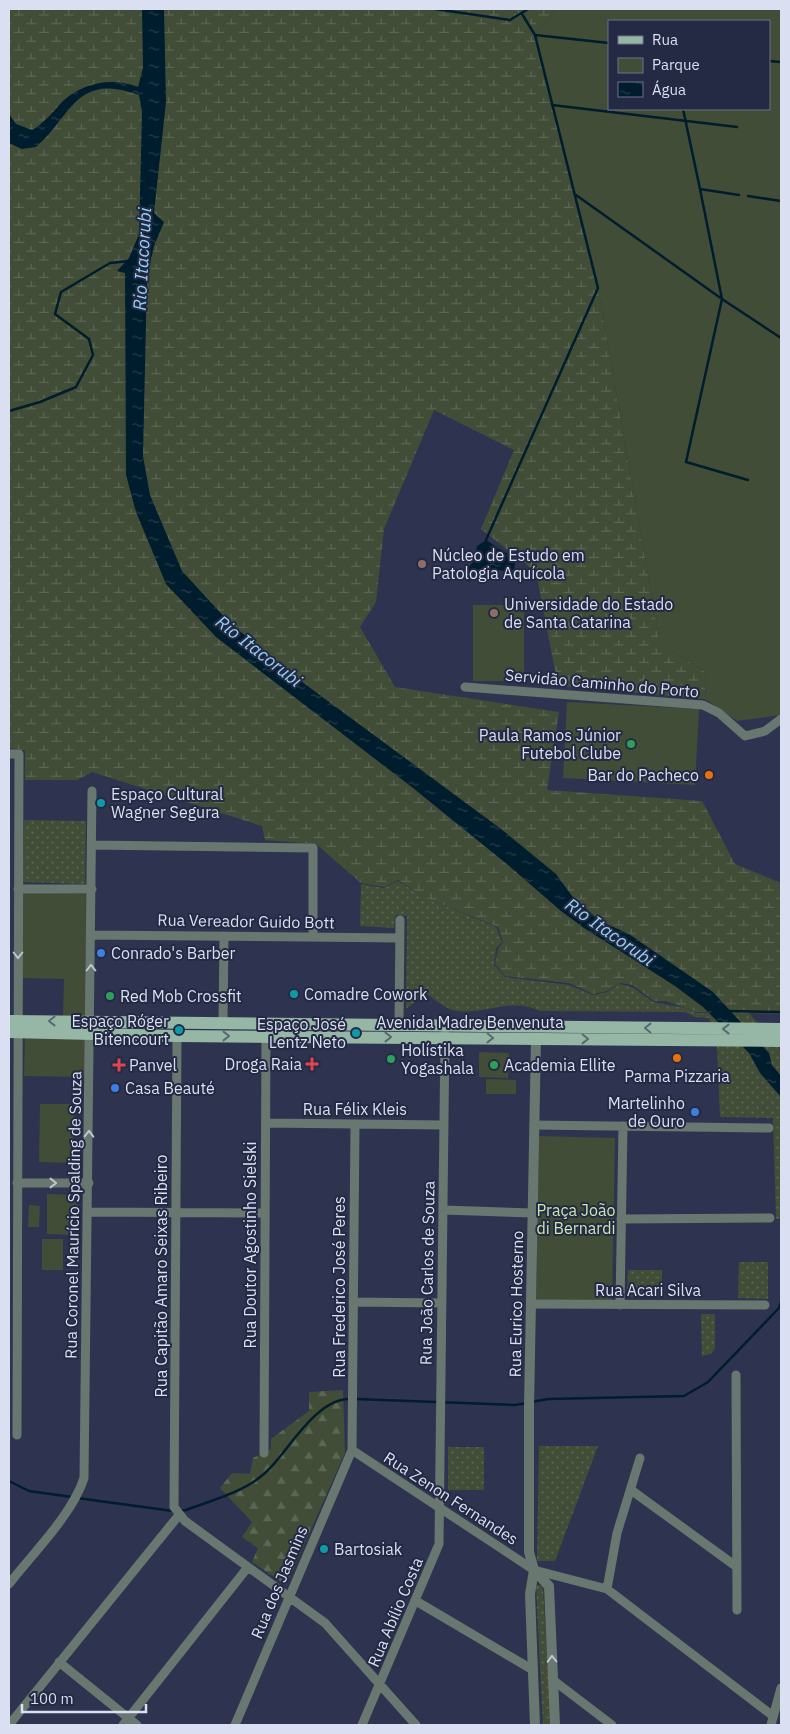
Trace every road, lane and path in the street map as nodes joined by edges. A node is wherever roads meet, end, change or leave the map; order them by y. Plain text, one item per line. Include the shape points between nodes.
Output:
1 (465, 687) dead end
2 (781, 719) edge
3 (9, 754) edge
4 (92, 791) dead end
5 (14, 846) edge
6 (92, 846) junction
7 (18, 889) junction
8 (92, 889) junction
9 (400, 920) dead end
10 (13, 927) edge
11 (92, 935) junction
12 (224, 936) junction
13 (313, 937) junction
14 (400, 938) junction
15 (223, 1023) junction
16 (399, 1025) junction
17 (13, 1027) edge
18 (91, 1028) junction
19 (781, 1029) edge
20 (445, 1031) junction
21 (536, 1032) junction
22 (177, 1036) junction
23 (266, 1037) junction
24 (781, 1041) edge
25 (266, 1123) junction
26 (355, 1124) junction
27 (444, 1125) junction
28 (534, 1126) junction
29 (623, 1126) junction
30 (769, 1128) dead end
31 (16, 1183) junction
32 (89, 1183) junction
33 (443, 1210) junction
34 (88, 1212) junction
35 (177, 1212) junction
36 (265, 1213) junction
37 (533, 1213) junction
38 (770, 1218) dead end
39 (621, 1219) junction
40 (12, 1299) edge
41 (354, 1302) junction
42 (442, 1303) junction
43 (531, 1304) junction
44 (620, 1304) junction
45 (765, 1305) dead end
46 (736, 1375) dead end
47 (12, 1393) edge
48 (17, 1435) dead end
49 (352, 1450) junction
50 (264, 1453) dead end
51 (640, 1458) dead end
52 (631, 1490) junction
53 (440, 1508) junction
54 (177, 1512) junction
55 (248, 1567) junction
56 (737, 1567) junction
57 (534, 1570) junction
58 (9, 1584) edge
59 (607, 1589) junction
60 (289, 1598) junction
61 (416, 1601) junction
62 (737, 1610) dead end
63 (59, 1662) junction
64 (533, 1670) junction
65 (553, 1680) junction
66 (379, 1685) junction
67 (781, 1688) edge
68 (772, 1721) edge
69 (126, 1722) edge
70 (9, 1725) edge
71 (137, 1725) edge
72 (235, 1725) edge
73 (362, 1725) edge
74 (416, 1725) edge
75 (536, 1725) edge
76 (555, 1725) edge
77 (612, 1725) edge

1 - 2 street, Servidão Caminho do Porto via 703,705 719,713 745,736 765,731
3 - 5 street via 19,754
4 - 6 street, Rua Coronel Maurício Spalding de Souza
5 - 7 street
6 - 8 street, Rua Coronel Maurício Spalding de Souza
6 - 13 street via 313,848
7 - 8 street
7 - 10 street
8 - 11 street, Rua Coronel Maurício Spalding de Souza
9 - 14 street
10 -> 17 street
11 - 12 street, Rua Vereador Guido Bott
18 -> 11 street, Rua Coronel Maurício Spalding de Souza
12 - 13 street, Rua Vereador Guido Bott
12 - 15 street
13 - 14 street, Rua Vereador Guido Bott
14 - 16 street
15 - 16 main road, Avenida Madre Benvenuta
15 - 18 main road, Avenida Madre Benvenuta
16 - 20 main road, Avenida Madre Benvenuta
17 - 18 main road, Avenida Madre Benvenuta
17 - 31 street
18 - 22 main road, Avenida Madre Benvenuta
32 -> 18 street, Rua Coronel Maurício Spalding de Souza
19 -> 21 main road, Avenida Madre Benvenuta
20 - 21 main road, Avenida Madre Benvenuta
23 -> 20 main road, Avenida Madre Benvenuta
20 - 27 street, Rua João Carlos de Souza
21 -> 24 main road, Avenida Madre Benvenuta
21 - 28 street, Rua Eurico Hosterno
22 -> 23 main road, Avenida Madre Benvenuta
22 - 35 street, Rua Capitão Amaro Seixas Ribeiro
23 - 25 street, Rua Doutor Agostinho Sielski
25 - 26 street, Rua Félix Kleis
25 - 36 street, Rua Doutor Agostinho Sielski
26 - 27 street, Rua Félix Kleis
26 - 41 street, Rua Frederico José Peres
27 - 33 street, Rua João Carlos de Souza
28 - 29 street
28 - 37 street, Rua Eurico Hosterno
29 - 30 street
29 - 39 street
31 -> 32 street
31 - 40 street
32 - 34 street, Rua Coronel Maurício Spalding de Souza
33 - 37 street
33 - 42 street, Rua João Carlos de Souza
34 - 35 street
34 - 58 street, Rua Coronel Maurício Spalding de Souza via 84,1478 65,1513
35 - 36 street
35 - 54 street, Rua Capitão Amaro Seixas Ribeiro
36 - 50 street, Rua Doutor Agostinho Sielski
37 - 43 street, Rua Eurico Hosterno
38 - 39 street
39 - 44 street
40 - 47 street
41 - 42 street
41 - 49 street, Rua Frederico José Peres
42 - 53 street, Rua João Carlos de Souza
43 - 44 street, Rua Acari Silva
43 - 57 street, Rua Eurico Hosterno via 529,1552
44 - 45 street, Rua Acari Silva
46 - 56 street
47 - 48 street
49 - 53 street, Rua Zenon Fernandes
49 - 60 street, Rua dos Jasmins
51 - 52 street
52 - 56 street
52 - 59 street via 617,1533
53 - 57 street, Rua Zenon Fernandes
53 - 61 street, Rua Abílio Costa via 438,1550
54 - 55 street
54 - 63 street
55 - 60 street
55 - 69 street
56 - 62 street
57 - 59 street, Rua Zenon Fernandes
57 - 64 street via 530,1594
65 -> 57 street via 549,1586
59 - 68 street
60 - 66 street via 324,1623
60 - 72 street, Rua dos Jasmins
61 - 64 street
61 - 66 street, Rua Abílio Costa
63 - 69 street
63 - 70 street
64 - 75 street
65 - 76 street
65 - 77 street
66 - 73 street, Rua Abílio Costa
66 - 74 street
67 - 68 street
69 - 71 street

